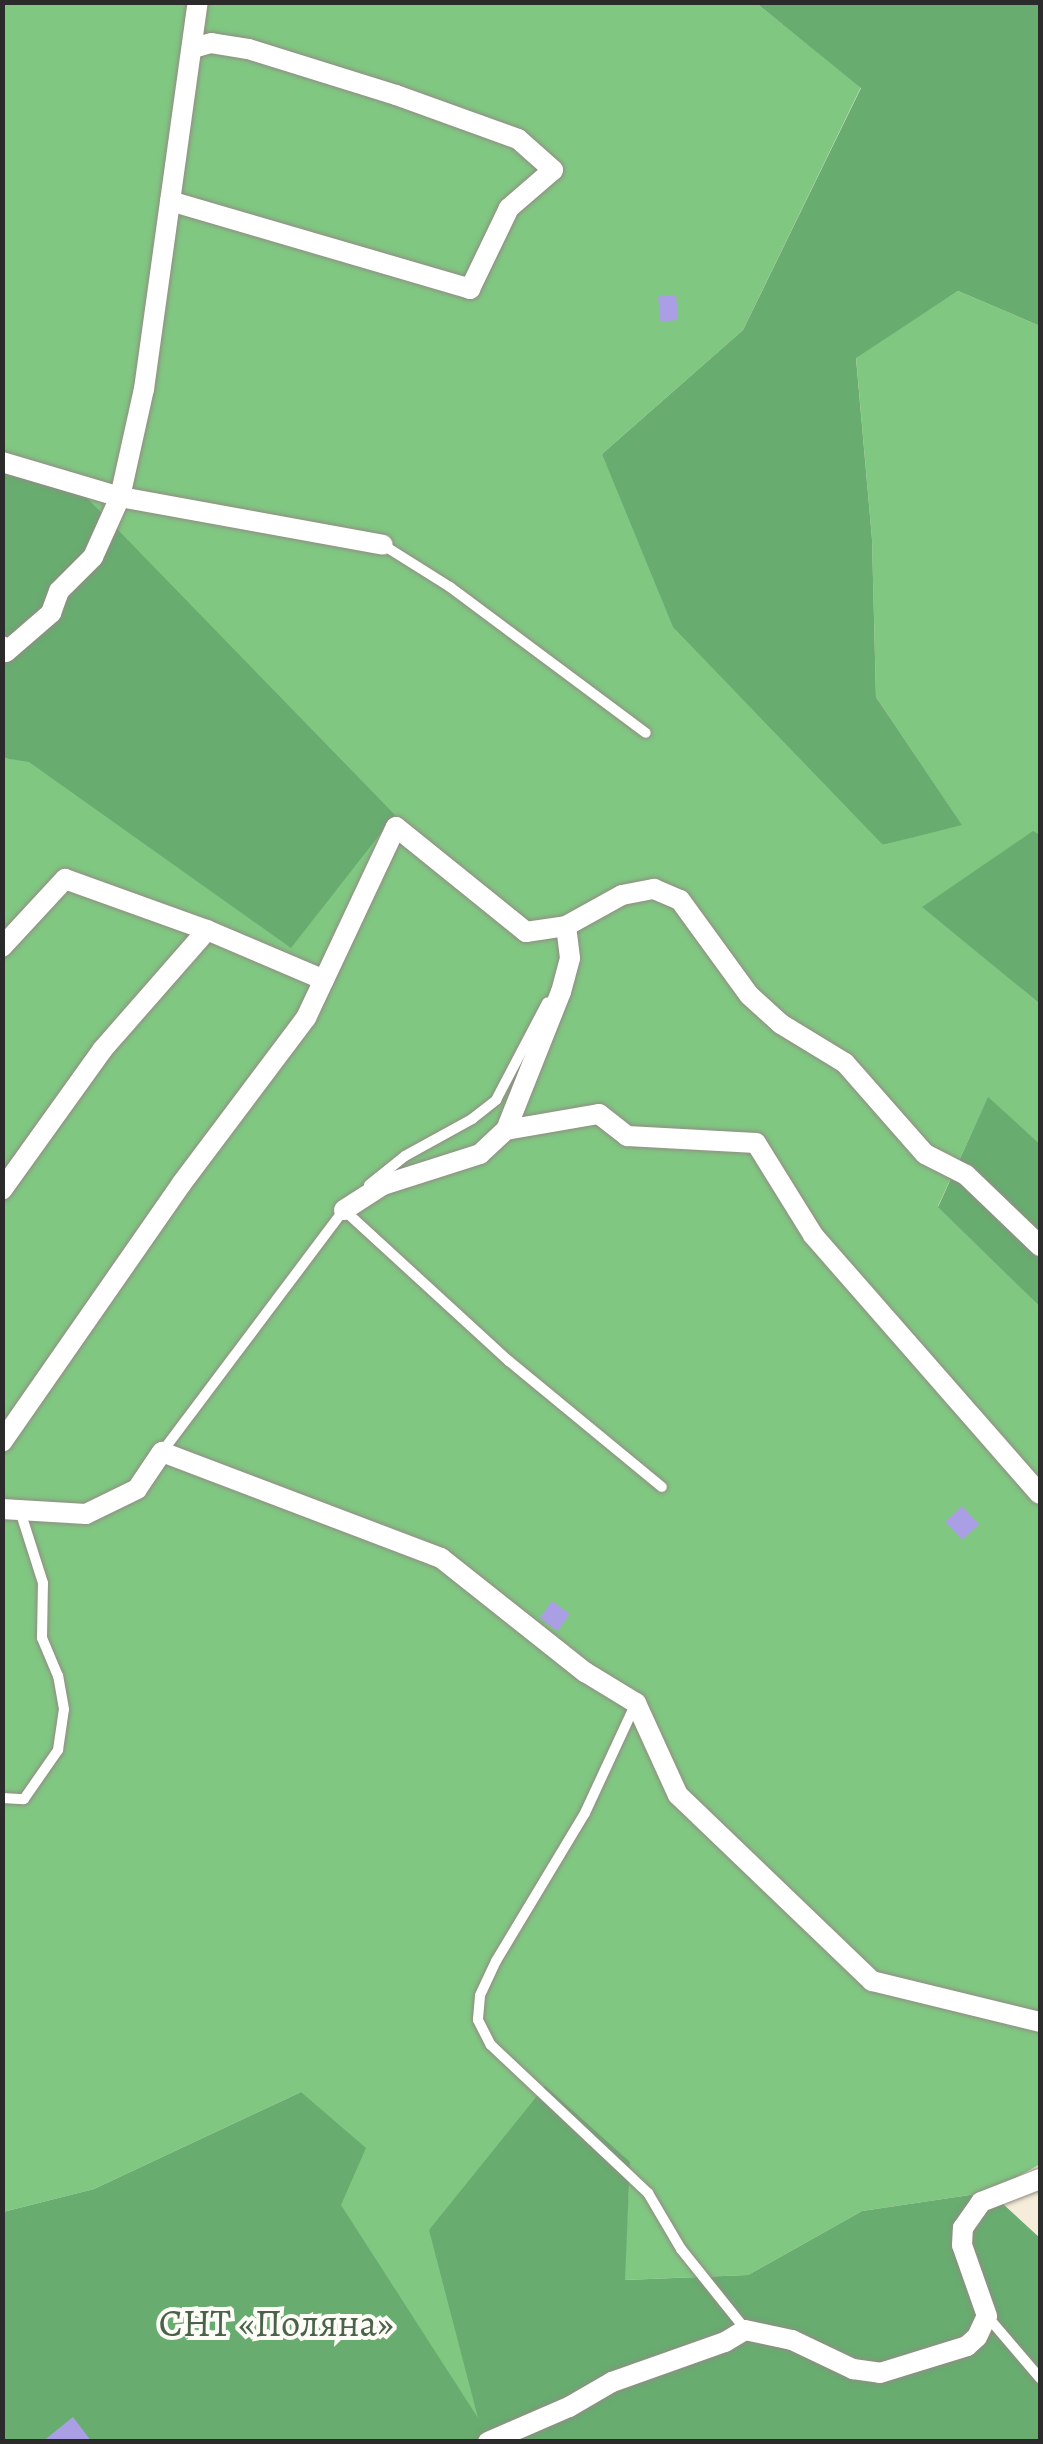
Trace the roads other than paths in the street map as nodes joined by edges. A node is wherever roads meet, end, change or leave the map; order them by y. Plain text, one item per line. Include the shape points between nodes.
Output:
1 (198, 2) edge
2 (194, 48) junction
3 (170, 201) junction
4 (4, 469) edge
5 (120, 497) junction
6 (383, 545) joint
7 (2, 646) edge
8 (646, 733) dead end
9 (566, 926) junction
10 (208, 930) junction
11 (2, 948) edge
12 (324, 980) junction
13 (506, 1130) junction
14 (2, 1190) edge
15 (344, 1210) junction
16 (1040, 1246) edge
17 (2, 1442) edge
18 (162, 1452) junction
19 (662, 1488) dead end
20 (1040, 1494) edge
21 (11, 1510) edge
22 (636, 1703) junction
23 (2, 1798) edge
24 (1040, 2022) edge
25 (1040, 2179) edge
26 (987, 2316) junction
27 (746, 2330) junction
28 (1040, 2378) edge
29 (488, 2442) edge

1 - 2 street
2 - 3 street
2 - 3 street via 211,42 248,49 396,95 518,139 553,170 509,208 470,289
3 - 5 street via 144,389
4 - 5 street
5 - 6 street
5 - 7 street via 93,557 59,592 52,613 6,652
6 - 8 lane
9 - 12 street via 526,932 396,827
9 - 13 street via 570,958 561,992
9 - 15 lane via 557,978 496,1100 405,1156
9 - 16 street via 622,895 654,888 680,900 749,995 781,1024 845,1063 925,1154 966,1175
10 - 11 street via 65,879
10 - 12 street
10 - 14 street via 103,1049
12 - 17 street via 306,1018
13 - 15 street via 480,1154 383,1184
13 - 20 street via 599,1114 627,1136 756,1143 813,1236
15 - 18 lane
15 - 19 lane via 509,1361
18 - 21 street via 138,1489 86,1514
18 - 22 street via 440,1558 585,1672
21 - 23 lane via 44,1584 42,1638 64,1709 58,1750 24,1799
22 - 24 street via 678,1795 872,1981
22 - 27 lane via 586,1813 496,1961 480,1996 478,2020 491,2045 648,2193 681,2249
25 - 26 street via 981,2202 962,2228
26 - 27 street via 967,2346 880,2372 853,2369 792,2340
26 - 28 lane
27 - 29 street via 612,2382

